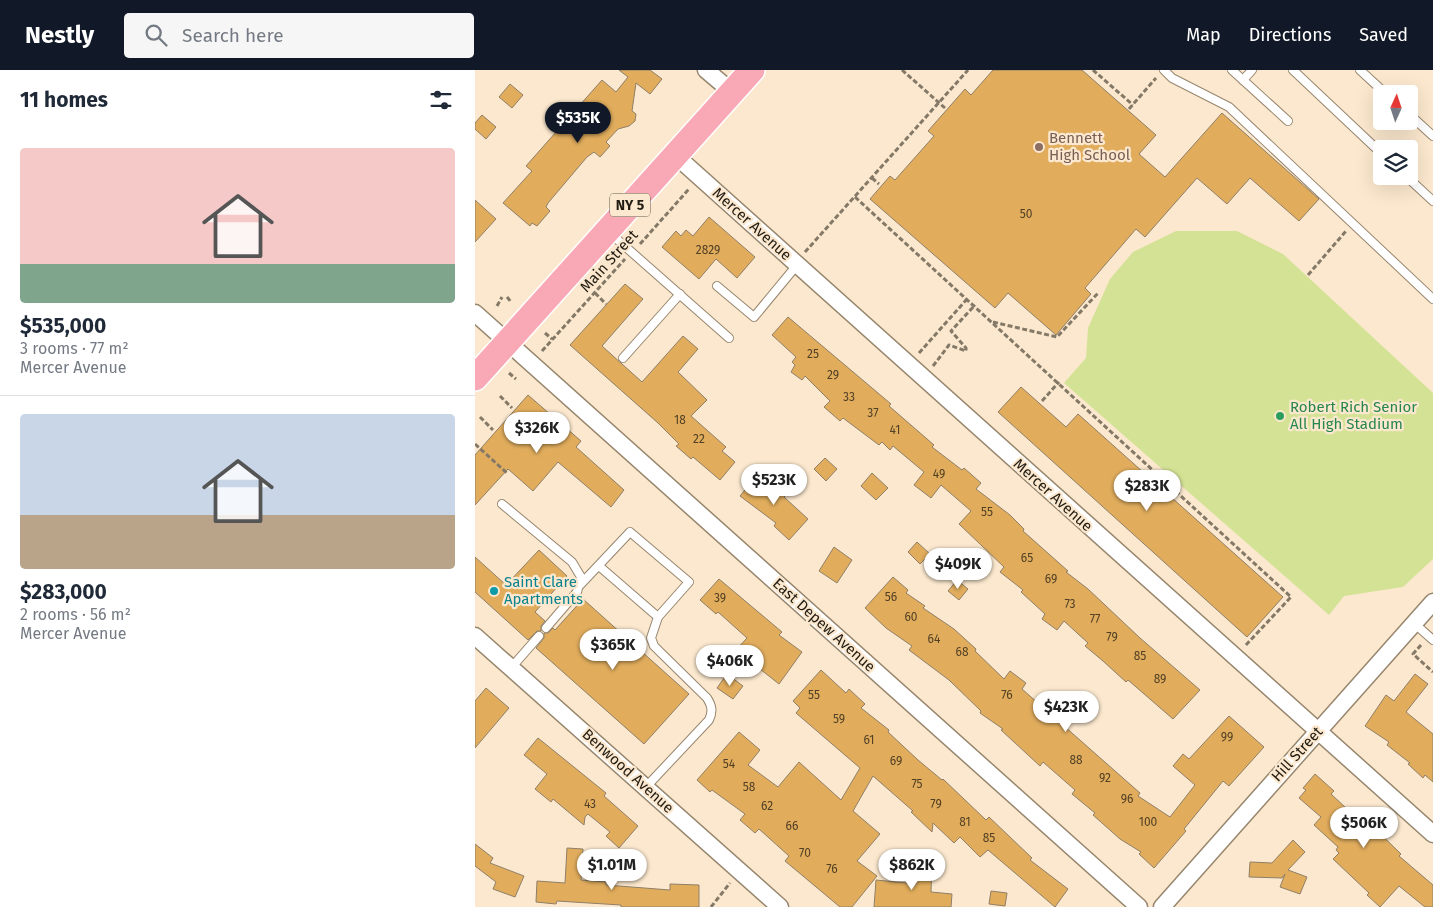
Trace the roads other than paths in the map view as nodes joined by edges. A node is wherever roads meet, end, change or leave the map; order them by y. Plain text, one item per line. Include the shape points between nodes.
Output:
1 (706, 70) edge
2 (752, 70) edge
3 (1164, 70) edge
4 (1232, 70) edge
5 (1252, 70) edge
6 (1293, 70) edge
7 (1360, 70) edge
8 (1243, 80) junction
9 (1376, 85) edge
10 (732, 92) junction
11 (1288, 120) dead end
12 (1418, 122) edge
13 (1433, 136) edge
14 (1373, 145) edge
15 (675, 155) junction
16 (1416, 185) edge
17 (1433, 201) edge
18 (607, 231) junction
19 (797, 265) junction
20 (717, 286) dead end
21 (680, 294) junction
22 (1433, 299) edge
23 (475, 313) edge
24 (729, 338) dead end
25 (509, 342) junction
26 (623, 358) dead end
27 (475, 378) edge
28 (503, 504) dead end
29 (599, 566) junction
30 (581, 586) junction
31 (1433, 602) edge
32 (658, 617) junction
33 (1415, 624) junction
34 (546, 628) dead end
35 (475, 636) edge
36 (539, 636) dead end
37 (1433, 640) edge
38 (511, 668) junction
39 (1318, 730) junction
40 (646, 787) junction
41 (1433, 834) edge
42 (780, 907) edge
43 (1139, 907) edge
44 (1162, 907) edge

1 - 10 street
2 - 10 main road, NY 5
3 - 22 lane via 1172,78 1229,107
4 - 8 lane
5 - 8 lane
6 - 14 lane
7 - 9 lane
8 - 11 lane
10 - 15 main road, NY 5
12 - 13 lane
15 - 18 main road, NY 5
15 - 19 street, Mercer Avenue
16 - 17 lane
18 - 21 lane
18 - 25 main road, NY 5
19 - 20 lane via 754,317
19 - 39 street, Mercer Avenue
21 - 24 lane
21 - 26 lane
23 - 25 street, East Depew Avenue
25 - 27 main road, NY 5
25 - 43 street, East Depew Avenue
28 - 30 lane via 571,562 581,577
29 - 30 lane
29 - 32 lane
29 - 32 lane via 630,532 674,569 689,582
30 - 34 lane
31 - 33 street, Hill Street
32 - 40 lane via 651,638 654,646 707,698 712,713
33 - 37 lane
33 - 39 street, Hill Street
35 - 38 street, Benwood Avenue
36 - 38 lane
38 - 40 street, Benwood Avenue
39 - 41 street, Mercer Avenue
39 - 44 street, Hill Street
40 - 42 street, Benwood Avenue

